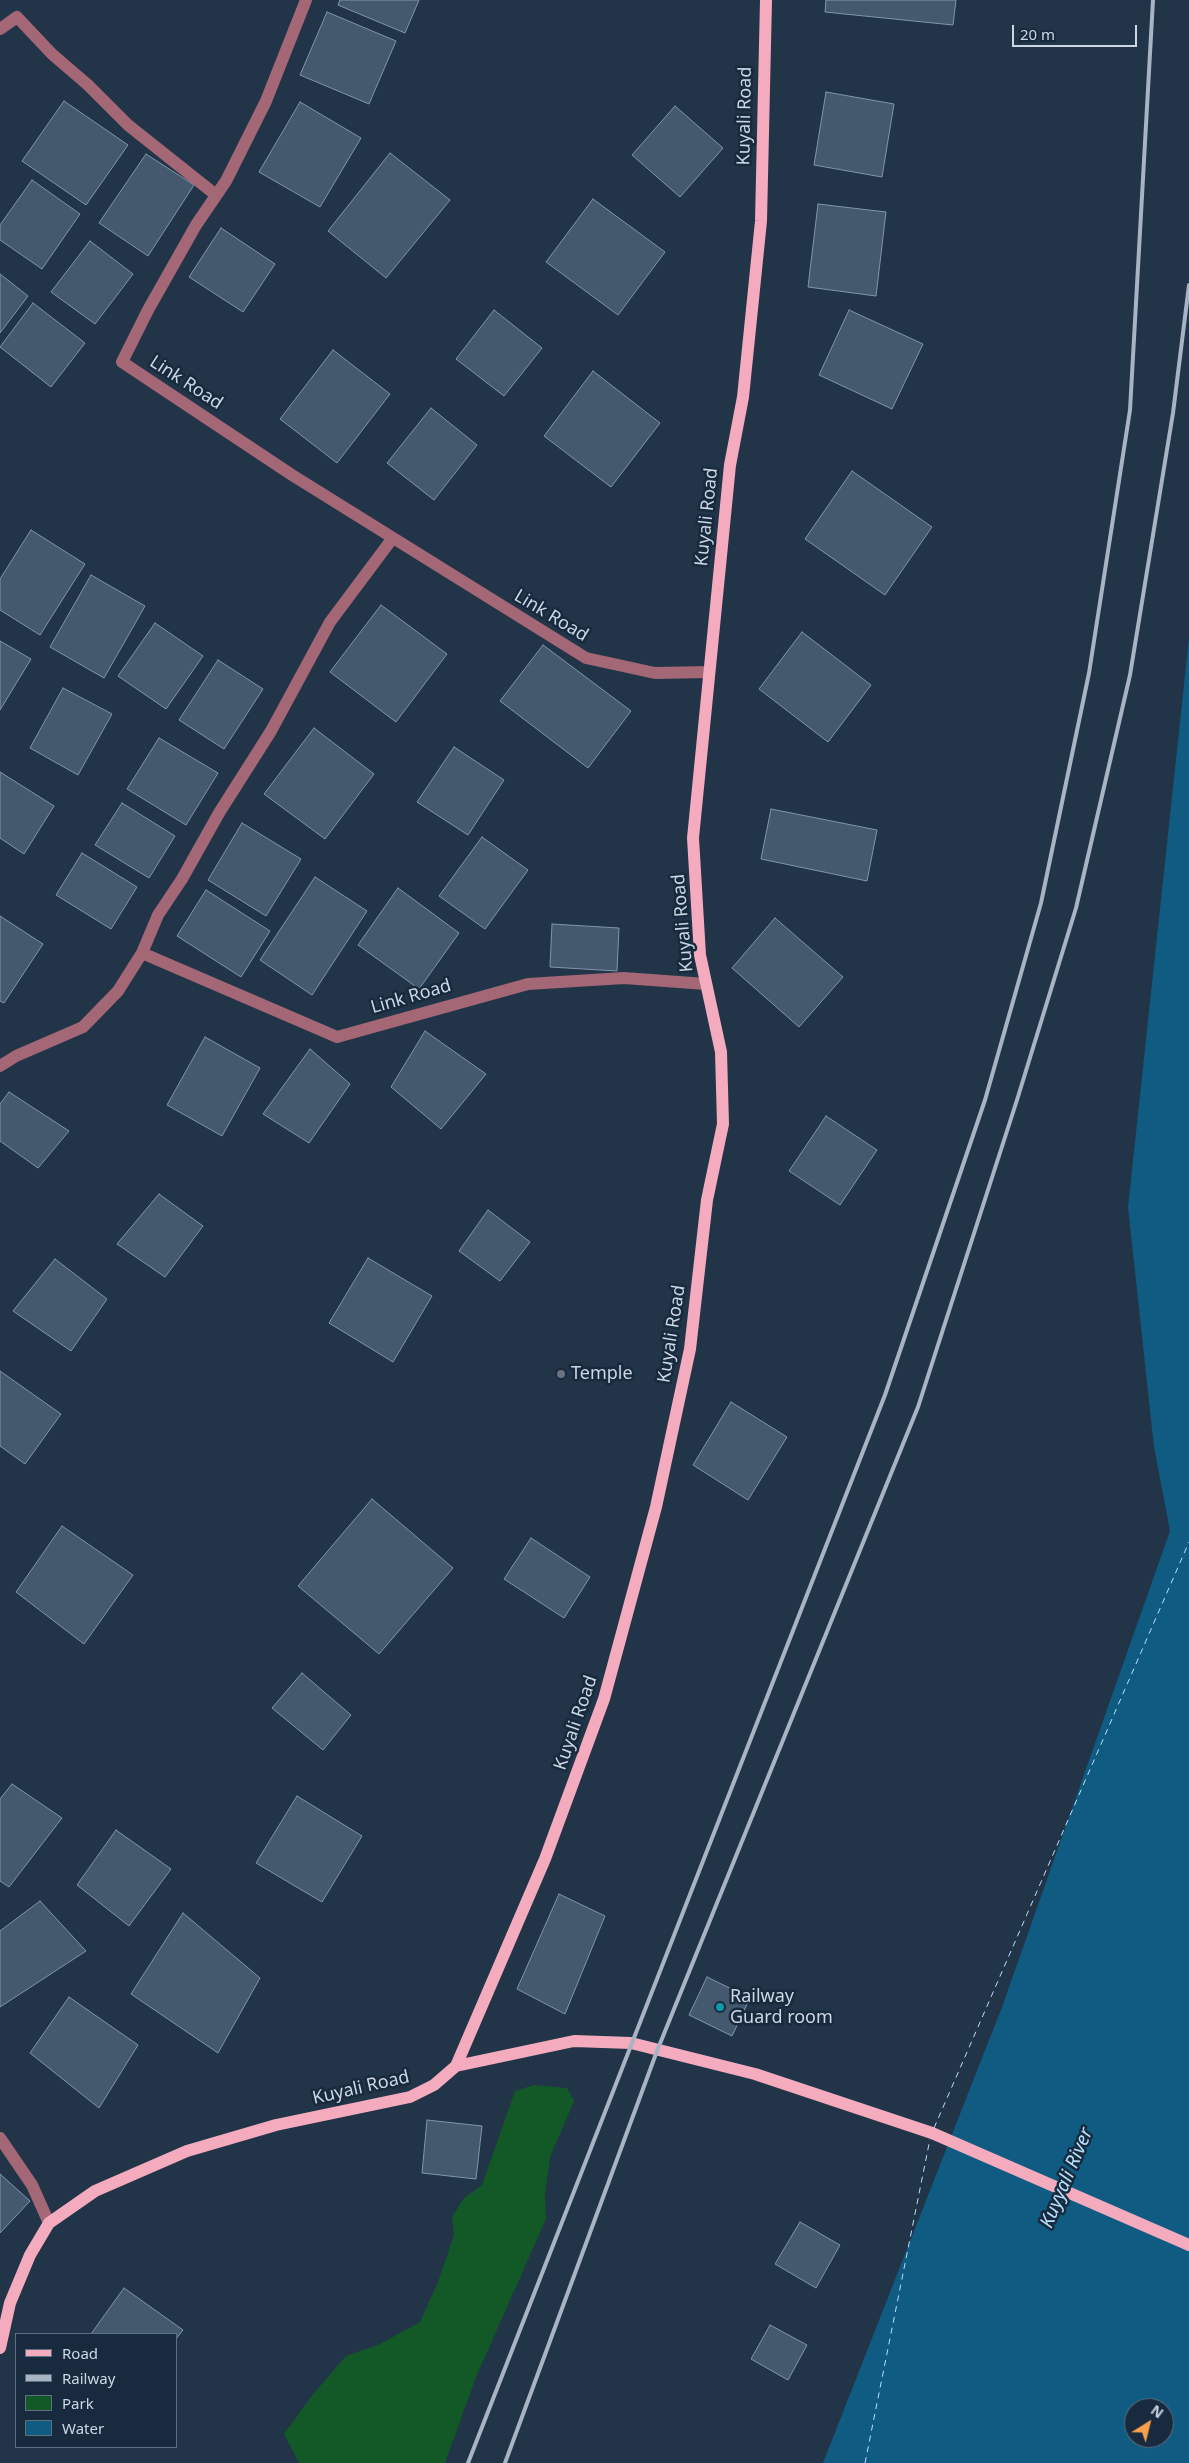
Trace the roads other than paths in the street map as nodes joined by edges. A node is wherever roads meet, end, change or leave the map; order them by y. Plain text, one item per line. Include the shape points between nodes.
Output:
1 (306, 0) edge
2 (766, 0) edge
3 (0, 29) edge
4 (216, 195) junction
5 (392, 538) junction
6 (708, 672) junction
7 (142, 953) junction
8 (706, 984) junction
9 (0, 1066) edge
10 (456, 2066) junction
11 (0, 2138) edge
12 (49, 2223) junction
13 (1189, 2246) edge
14 (0, 2348) edge

1 - 4 street, Link Road via 266,101
2 - 6 main road, Kuyali Road via 761,221 743,397 730,465
3 - 4 street via 17,17 128,125
4 - 5 street, Link Road via 148,310 122,362
5 - 6 street, Link Road via 586,658 655,673
5 - 7 street via 330,622 271,731 158,915
6 - 8 main road, Kuyali Road via 693,838 700,955
7 - 8 street, Link Road via 337,1037 528,984 624,978
7 - 9 street via 118,991 83,1027
8 - 10 main road, Kuyali Road via 722,1052 724,1124 707,1200 690,1349 656,1507 604,1699 545,1859
10 - 12 main road, Kuyali Road via 434,2086 410,2097 276,2125 186,2151 94,2191
10 - 13 main road via 574,2040 631,2043 755,2074 932,2133
11 - 12 street via 32,2185
12 - 14 main road, Kuyali Road via 30,2255 10,2303

